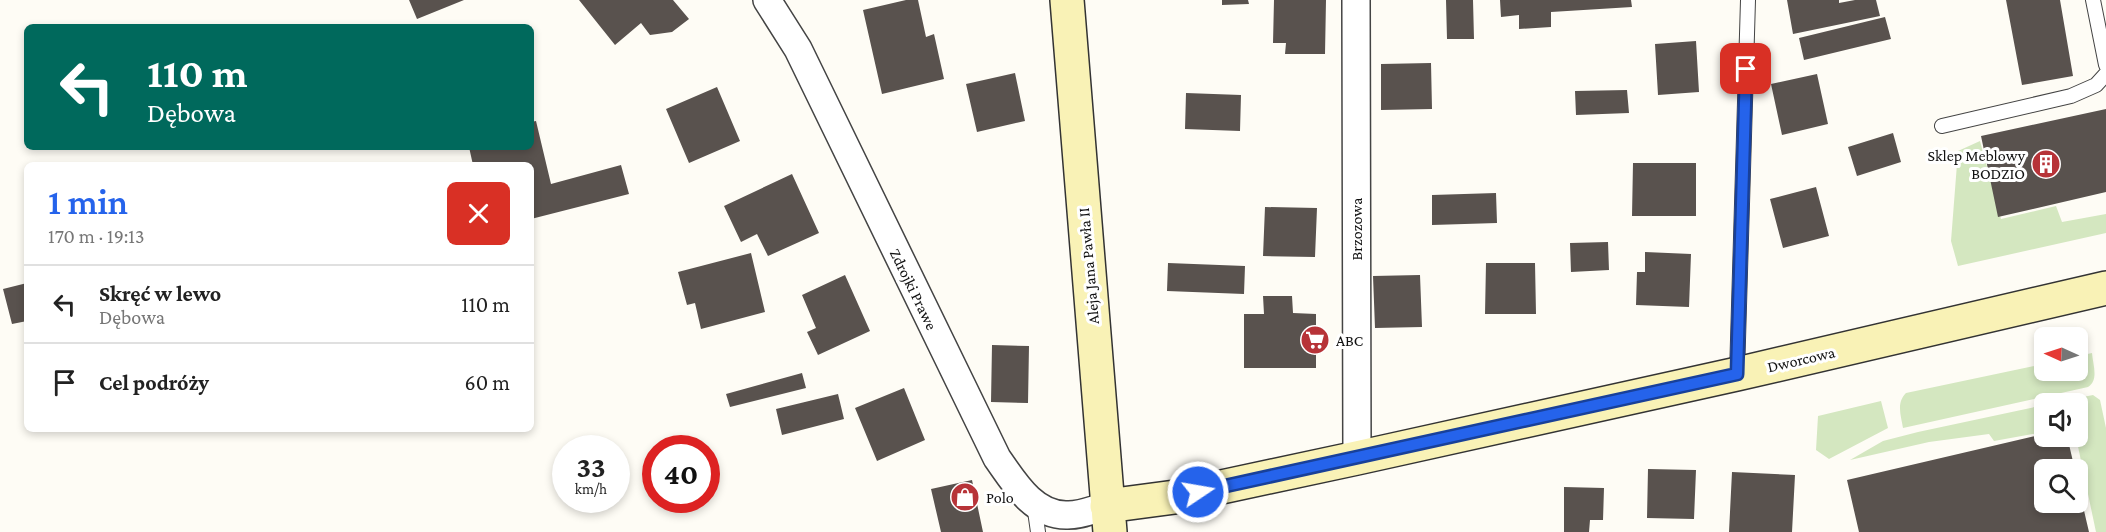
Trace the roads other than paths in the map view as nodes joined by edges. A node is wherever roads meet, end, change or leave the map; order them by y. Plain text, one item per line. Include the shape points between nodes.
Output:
1 (767, 0) edge
2 (1066, 0) edge
3 (1356, 0) edge
4 (1748, 0) edge
5 (2093, 0) edge
6 (2106, 65) edge
7 (2106, 74) edge
8 (1942, 126) dead end
9 (2106, 288) edge
10 (1737, 374) junction
11 (1357, 458) junction
12 (1033, 502) junction
13 (1108, 519) edge
14 (1038, 532) edge

1 - 12 street, Zdrojki Prawe via 798,49 997,458
2 - 13 street, Aleja Jana Pawła II
3 - 11 street, Brzozowa
4 - 10 lane
5 - 6 lane
7 - 8 lane via 2096,85 2071,96
9 - 10 street, Dworcowa
10 - 11 street, Dworcowa
11 - 13 street, Dworcowa via 1175,496
12 - 13 street, Zdrojki Prawe via 1068,516
12 - 14 lane

